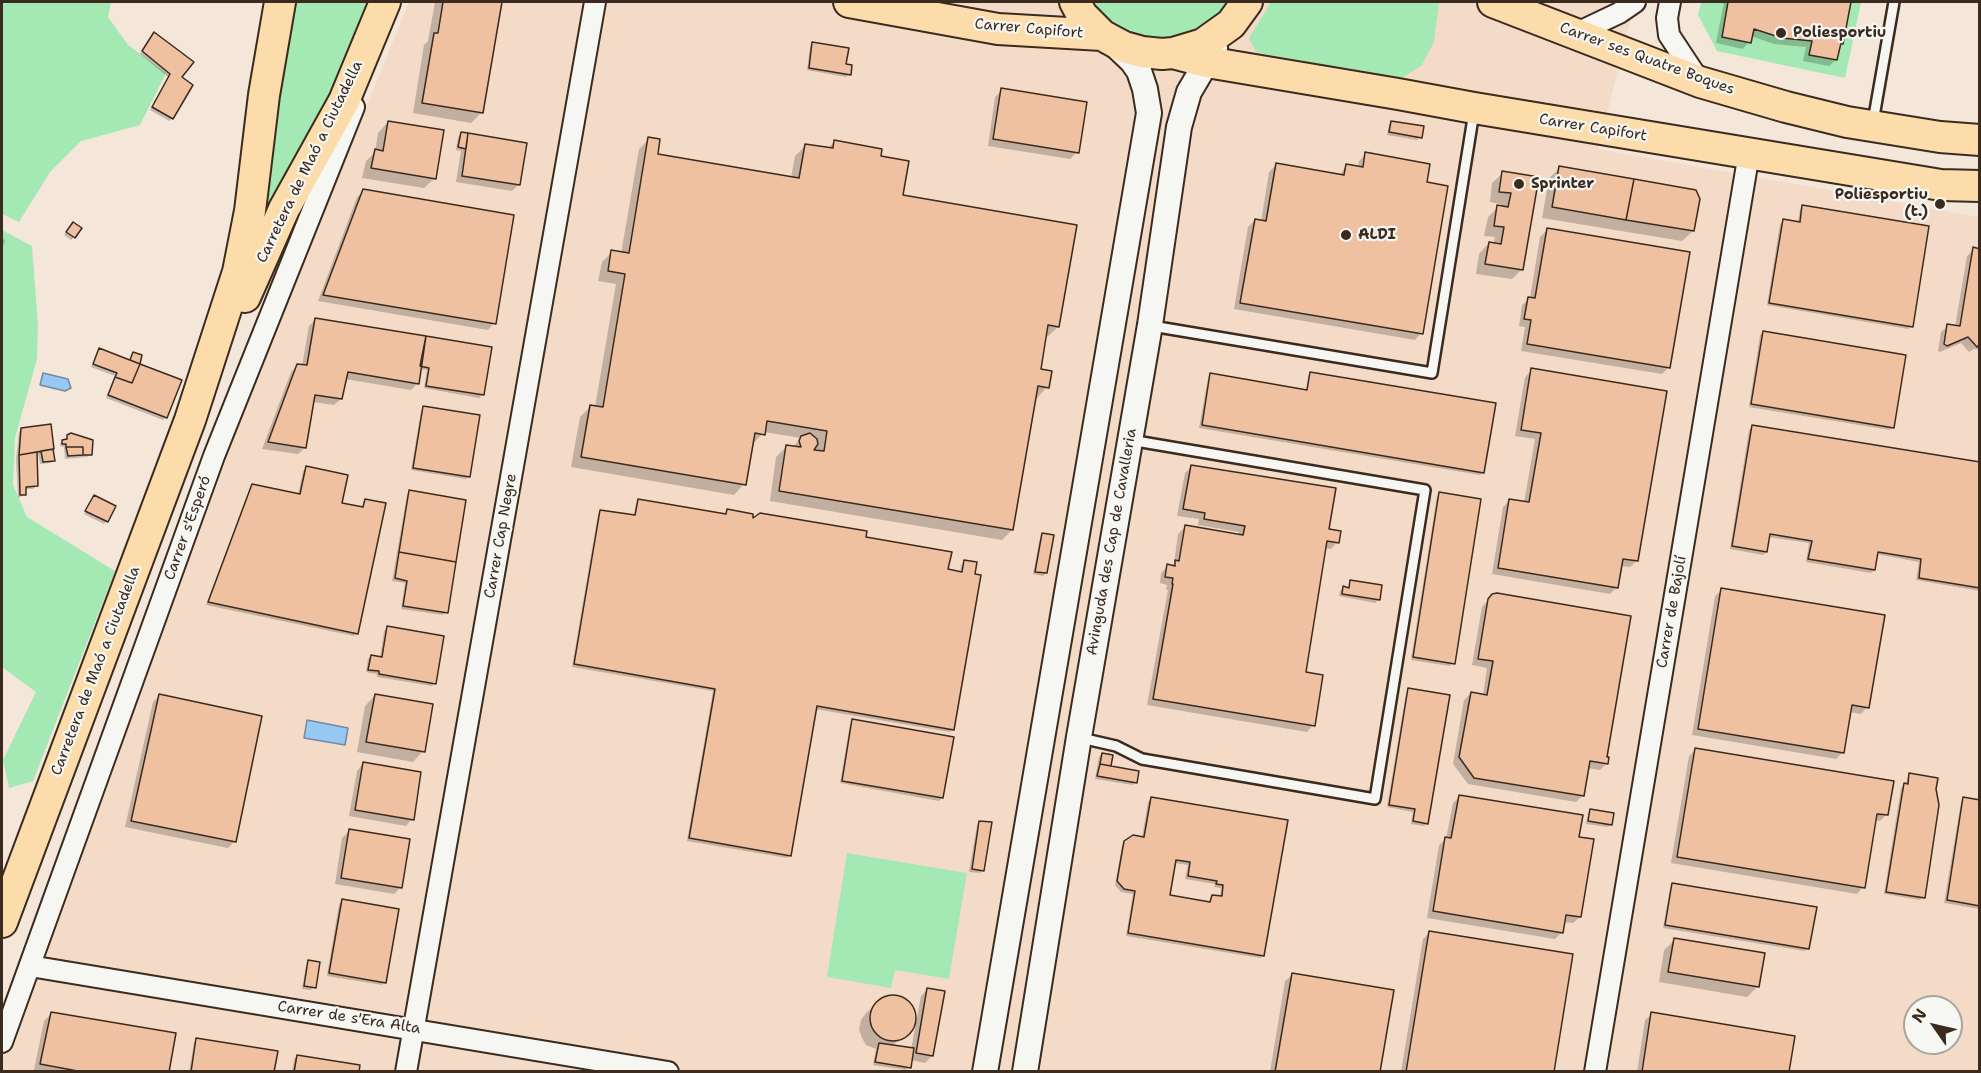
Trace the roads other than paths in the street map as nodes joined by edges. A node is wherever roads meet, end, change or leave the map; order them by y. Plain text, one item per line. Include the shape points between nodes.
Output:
1 (268, 2) edge
2 (280, 2) edge
3 (595, 2) edge
4 (849, 2) edge
5 (1075, 2) edge
6 (1493, 2) edge
7 (1635, 2) edge
8 (1670, 2) edge
9 (1894, 2) edge
10 (382, 9) edge
11 (1239, 13) edge
12 (1577, 33) junction
13 (1107, 38) junction
14 (1173, 53) junction
15 (1207, 62) junction
16 (1700, 82) junction
17 (264, 95) junction
18 (1474, 108) junction
19 (1873, 125) junction
20 (1980, 140) edge
21 (1749, 153) junction
22 (1974, 187) edge
23 (1150, 325) junction
24 (190, 420) junction
25 (1130, 440) junction
26 (1078, 737) junction
27 (2, 922) edge
28 (30, 966) junction
29 (414, 1029) junction
30 (2, 1042) edge
31 (406, 1071) edge
32 (668, 1071) edge
33 (985, 1071) edge
34 (1025, 1071) edge
35 (1595, 1071) edge

1 - 17 main road via 263,46
2 - 17 main road, Carretera de Maó a Ciutadella
3 - 29 street, Carrer Cap Negre
4 - 13 main road, Carrer Capifort via 998,29
5 - 13 main road
6 - 12 main road, Carrer ses Quatre Boques
7 - 12 street
8 - 16 street via 1669,35
9 - 19 lane
10 - 24 main road, Carretera de Maó a Ciutadella via 344,101 284,209
10 - 28 street, Carrer s'Esperó via 359,93 214,456
11 - 14 main road via 1203,44
11 - 15 street, Avinguda des Cap de Cavalleria
12 - 16 main road, Carrer ses Quatre Boques
13 - 14 main road via 1142,52
13 - 33 street via 1139,71 1149,113
14 - 15 main road, Carrer Capifort
15 - 18 main road, Carrer Capifort
15 - 23 street, Avinguda des Cap de Cavalleria via 1189,92 1179,127
16 - 19 main road, Carrer ses Quatre Boques via 1796,110
17 - 24 main road, Carretera de Maó a Ciutadella via 250,211 238,272
18 - 21 main road, Carrer Capifort
18 - 23 lane via 1432,373
19 - 20 main road, Carrer ses Quatre Boques
21 - 22 main road, Carrer Capifort
21 - 35 street, Carrer de Bajolí
23 - 25 street, Avinguda des Cap de Cavalleria
24 - 27 main road, Carretera de Maó a Ciutadella
25 - 26 street, Avinguda des Cap de Cavalleria
25 - 26 lane via 1425,490 1375,799 1142,759 1116,746
26 - 34 street, Avinguda des Cap de Cavalleria
28 - 29 street, Carrer de s'Era Alta
28 - 30 street, Carrer s'Esperó
29 - 31 street, Carrer Cap Negre
29 - 32 street, Carrer de s'Era Alta

